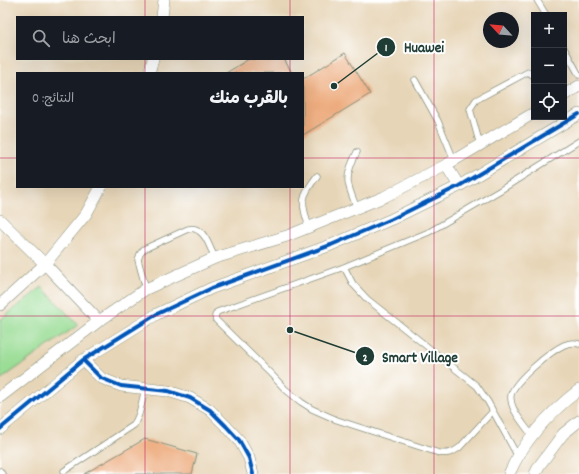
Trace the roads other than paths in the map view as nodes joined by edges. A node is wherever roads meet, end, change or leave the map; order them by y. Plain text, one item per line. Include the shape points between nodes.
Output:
1 (164, 0) edge
2 (537, 0) edge
3 (544, 12) edge
4 (162, 16) edge
5 (567, 53) edge
6 (153, 60) edge
7 (149, 72) edge
8 (531, 74) edge
9 (579, 75) edge
10 (415, 80) dead end
11 (579, 86) edge
12 (567, 93) edge
13 (579, 114) edge
14 (531, 115) edge
15 (579, 141) edge
16 (480, 145) junction
17 (357, 152) dead end
18 (450, 162) junction
19 (317, 176) dead end
20 (459, 186) junction
21 (100, 188) edge
22 (357, 208) junction
23 (0, 220) edge
24 (309, 228) junction
25 (215, 258) junction
26 (45, 264) junction
27 (344, 267) junction
28 (146, 289) junction
29 (0, 305) edge
30 (99, 320) junction
31 (579, 344) edge
32 (83, 360) junction
33 (145, 389) junction
34 (579, 390) edge
35 (0, 397) edge
36 (493, 411) junction
37 (579, 421) edge
38 (0, 429) edge
39 (532, 436) junction
40 (518, 457) junction
41 (64, 470) dead end
42 (0, 471) edge
43 (2, 474) edge
44 (253, 474) edge
45 (510, 474) edge
46 (535, 474) edge

1 - 4 street
2 - 3 lane
5 - 9 lane
6 - 7 street
8 - 16 lane via 528,72 476,100 470,109
10 - 18 lane via 438,121
11 - 12 street
13 - 20 street
14 - 16 street
15 - 27 lane via 429,232
16 - 18 street
17 - 22 lane via 349,168 348,181
18 - 20 street
18 - 22 street via 384,197
19 - 24 lane via 304,194 302,203
20 - 32 street via 338,242 212,288 157,314
21 - 26 street via 86,214
22 - 24 street
23 - 26 street
24 - 25 street
25 - 28 street
25 - 28 lane via 201,232 188,229 144,249 140,254 138,260
26 - 29 street
26 - 30 street
27 - 36 lane via 353,284 363,295 477,386
27 - 36 lane via 217,312 214,316 285,389 312,409 344,422 446,454 459,448
28 - 30 street
30 - 35 street
31 - 39 lane via 565,344 557,349 537,364 514,388 511,404
32 - 33 street via 101,378 122,386
32 - 38 street
33 - 41 lane via 134,425
33 - 44 street via 168,391 190,398 210,410 239,440 249,458
34 - 39 street via 548,416
36 - 40 lane
37 - 46 street via 563,434 538,466
39 - 40 street
40 - 45 street
42 - 43 lane

